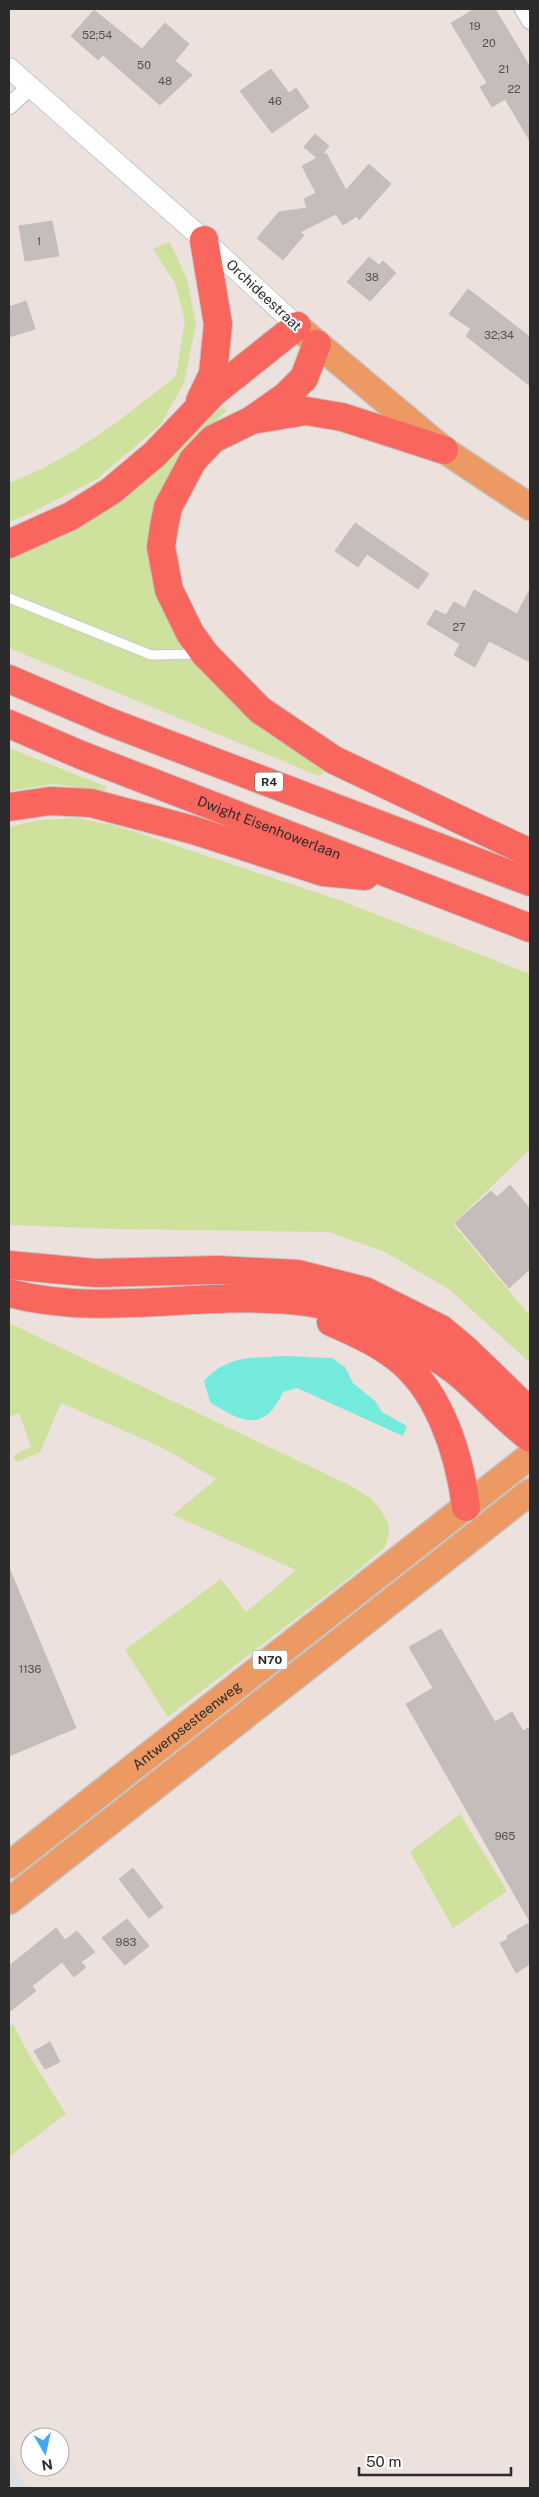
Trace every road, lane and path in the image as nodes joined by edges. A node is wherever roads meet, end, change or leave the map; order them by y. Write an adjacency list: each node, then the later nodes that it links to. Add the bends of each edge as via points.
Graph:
1 (523, 9): 2 (street)
2 (530, 21)
3 (9, 68): 4 (street, Orchideestraat)
4 (30, 87): 5 (street); 6 (street, Orchideestraat)
5 (9, 106)
6 (204, 240): 7 (street, Orchideestraat); 9 (highway, via 218,324 213,374)
7 (297, 326): 8 (main road, Orchideestraat); 9 (highway, via 214,392)
8 (317, 344): 10 (highway, via 304,378 286,396); 11 (main road, Orchideestraat)
9 (192, 416): 13 (highway, via 155,454 111,490 71,516)
10 (252, 420): 11 (highway, via 306,411 342,417); 15 (highway, via 214,439 193,460 168,507 161,547 169,590 190,633)
11 (444, 450): 12 (main road, Orchideestraat)
12 (530, 507)
13 (9, 544)
14 (9, 598): 15 (lane, via 151,655)
15 (205, 654): 19 (highway, via 260,710 334,760)
16 (9, 679): 21 (highway, R4, via 107,721)
17 (9, 724): 20 (highway, Dwight Eisenhowerlaan)
18 (9, 807): 20 (highway, via 50,801 91,803 193,830 323,872)
19 (530, 853)
20 (404, 881): 22 (highway, Dwight Eisenhowerlaan)
21 (530, 882)
22 (530, 928)
23 (9, 1265): 26 (highway, via 95,1273 218,1270 298,1274 365,1291 441,1329)
24 (9, 1293): 25 (highway, via 37,1300 83,1303 233,1298)
25 (293, 1300): 27 (highway, via 341,1308 388,1326 456,1372); 30 (highway, via 326,1321 391,1352 415,1376 435,1403 442,1420)
26 (530, 1412)
27 (530, 1438)
28 (530, 1456): 30 (main road, Antwerpsesteenweg / N70)
29 (530, 1492): 32 (main road, Antwerpsesteenweg / N70)
30 (466, 1507): 31 (main road, Antwerpsesteenweg / N70)
31 (171, 1737): 32 (main road); 33 (main road, Antwerpsesteenweg / N70)
32 (188, 1760): 34 (main road, Antwerpsesteenweg / N70)
33 (9, 1865)
34 (9, 1901)

